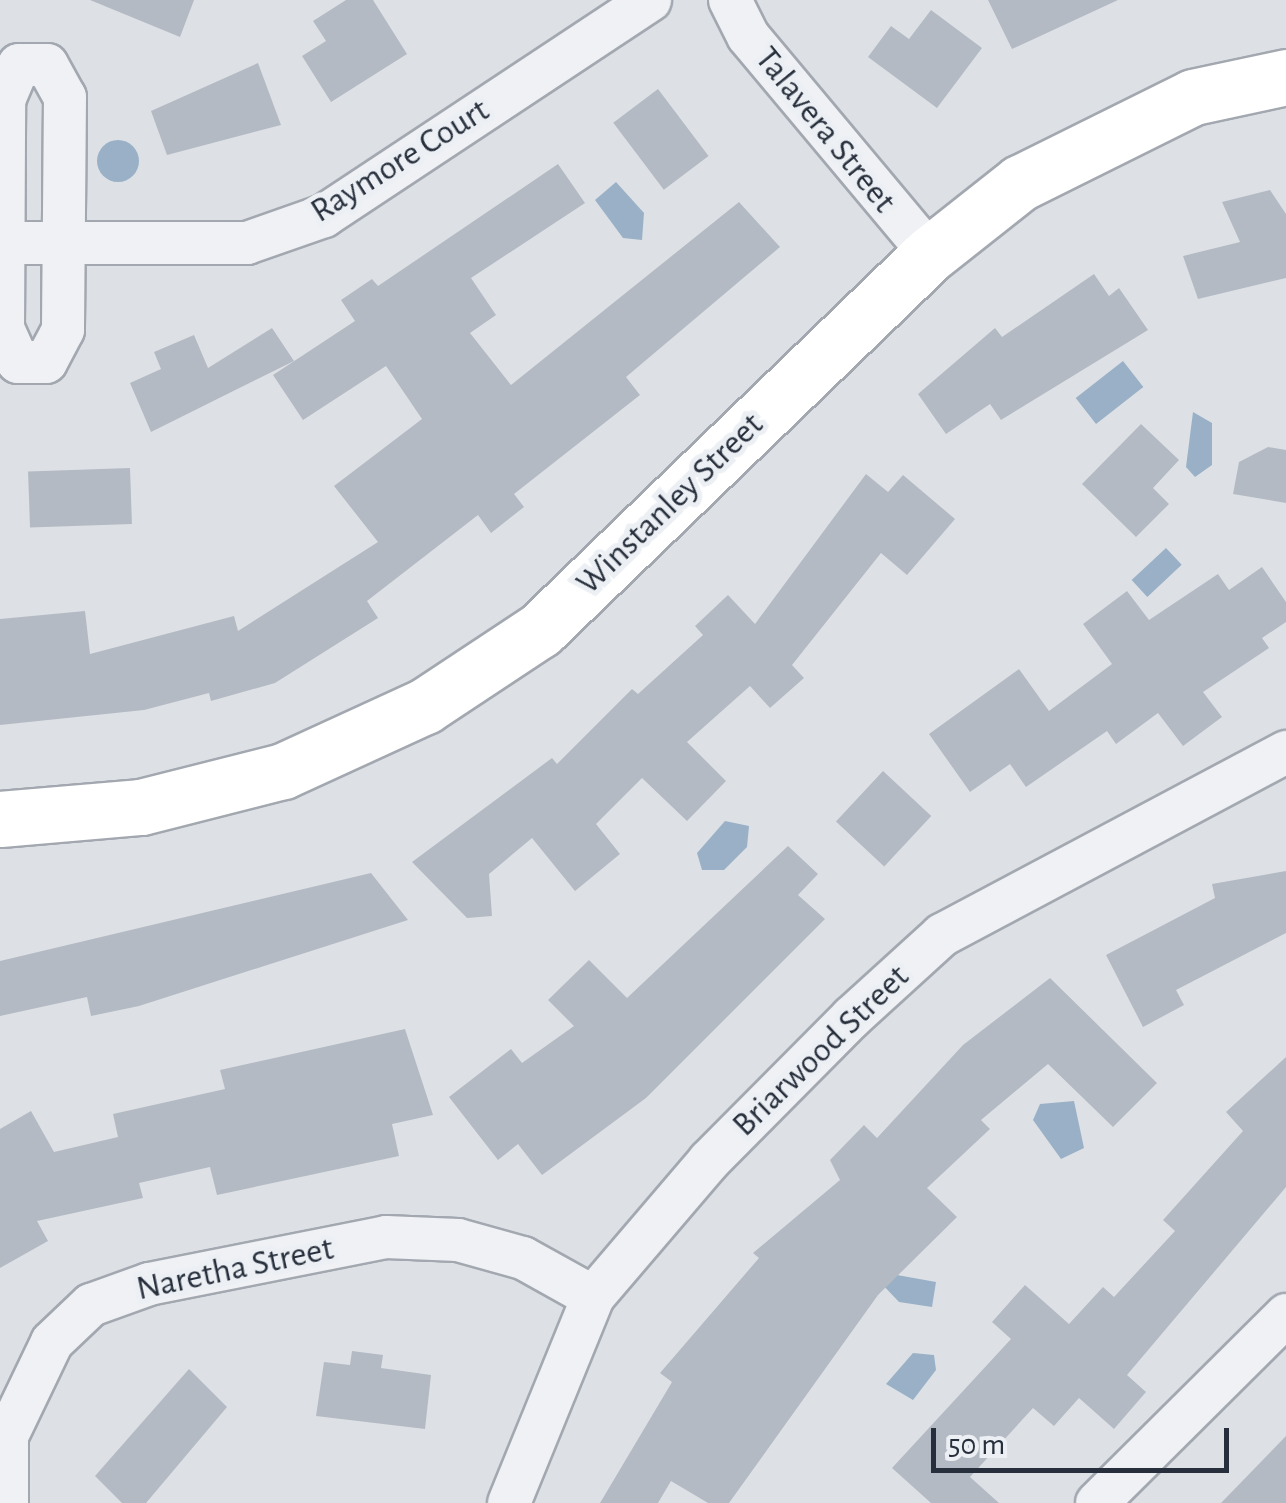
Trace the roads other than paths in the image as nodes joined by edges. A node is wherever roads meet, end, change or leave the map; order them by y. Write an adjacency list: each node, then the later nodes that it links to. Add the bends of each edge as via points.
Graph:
1 (650, 0): 5 (street, Raymore Court, via 324,216 246,242)
2 (730, 0): 6 (street, Talavera Street, via 748,36)
3 (1286, 77): 6 (street, Winstanley Street, via 1193,97 1119,130 1020,183)
4 (3, 243): 5 (street, Raymore Court); 5 (street, via 2,328 18,362 46,362 63,330); 5 (street, via 4,100 19,65 47,65 66,97)
5 (64, 245)
6 (930, 254): 8 (street, Winstanley Street, via 540,630 426,706 283,772 141,807)
7 (1286, 752): 9 (street, Briarwood Street, via 942,935 709,1161)
8 (0, 818)
9 (594, 1297): 11 (street, Naretha Street, via 523,1258 458,1240 386,1237 134,1289 91,1304 52,1342 24,1387 7,1436); 12 (street, Briarwood Street)
10 (1286, 1316): 13 (street)
11 (8, 1503)
12 (508, 1503)
13 (1098, 1503)

